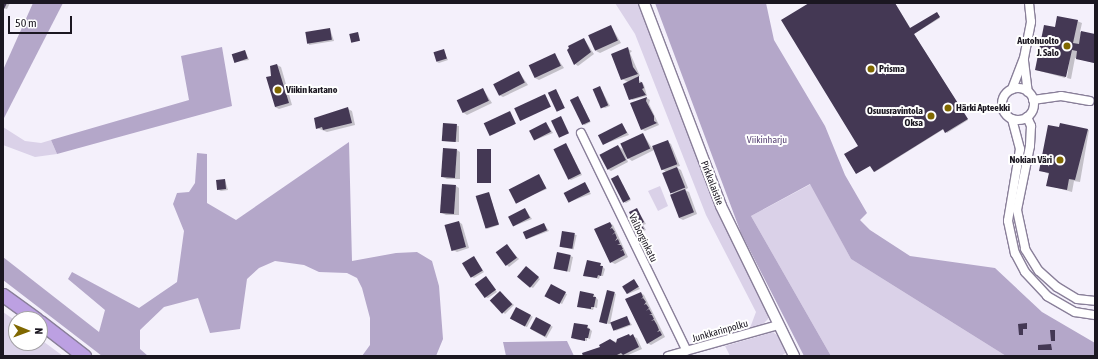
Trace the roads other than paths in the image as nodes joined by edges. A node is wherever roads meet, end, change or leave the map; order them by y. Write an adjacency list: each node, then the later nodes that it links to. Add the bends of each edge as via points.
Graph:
1 (644, 3): 15 (street, Pirkkalaistie, via 721,206)
2 (1030, 3): 3 (street, via 1030,22)
3 (1024, 58): 4 (street); 5 (street)
4 (1012, 89): 5 (street); 9 (street, via 1004,97 1002,106 1005,114)
5 (1028, 92): 6 (street)
6 (1033, 100): 7 (street, via 1061,96); 8 (street, via 1033,109)
7 (1090, 102)
8 (1027, 117): 9 (street); 12 (street, via 1031,126 1030,146 1017,210 1025,249 1039,271 1057,287 1077,299)
9 (1012, 119): 14 (street, via 1020,149 1008,221 1015,253 1025,272 1047,296 1075,312)
10 (582, 133): 17 (street, Valborginkatu)
11 (3, 294): 13 (highway)
12 (1095, 301)
13 (25, 311)
14 (1095, 315)
15 (778, 325): 17 (street, Junkkarinpolku); 20 (street, Pirkkalaistie)
16 (48, 328): 18 (highway)
17 (687, 351): 19 (street, Junkkarinpolku)
18 (84, 356)
19 (668, 356)
20 (794, 356)

